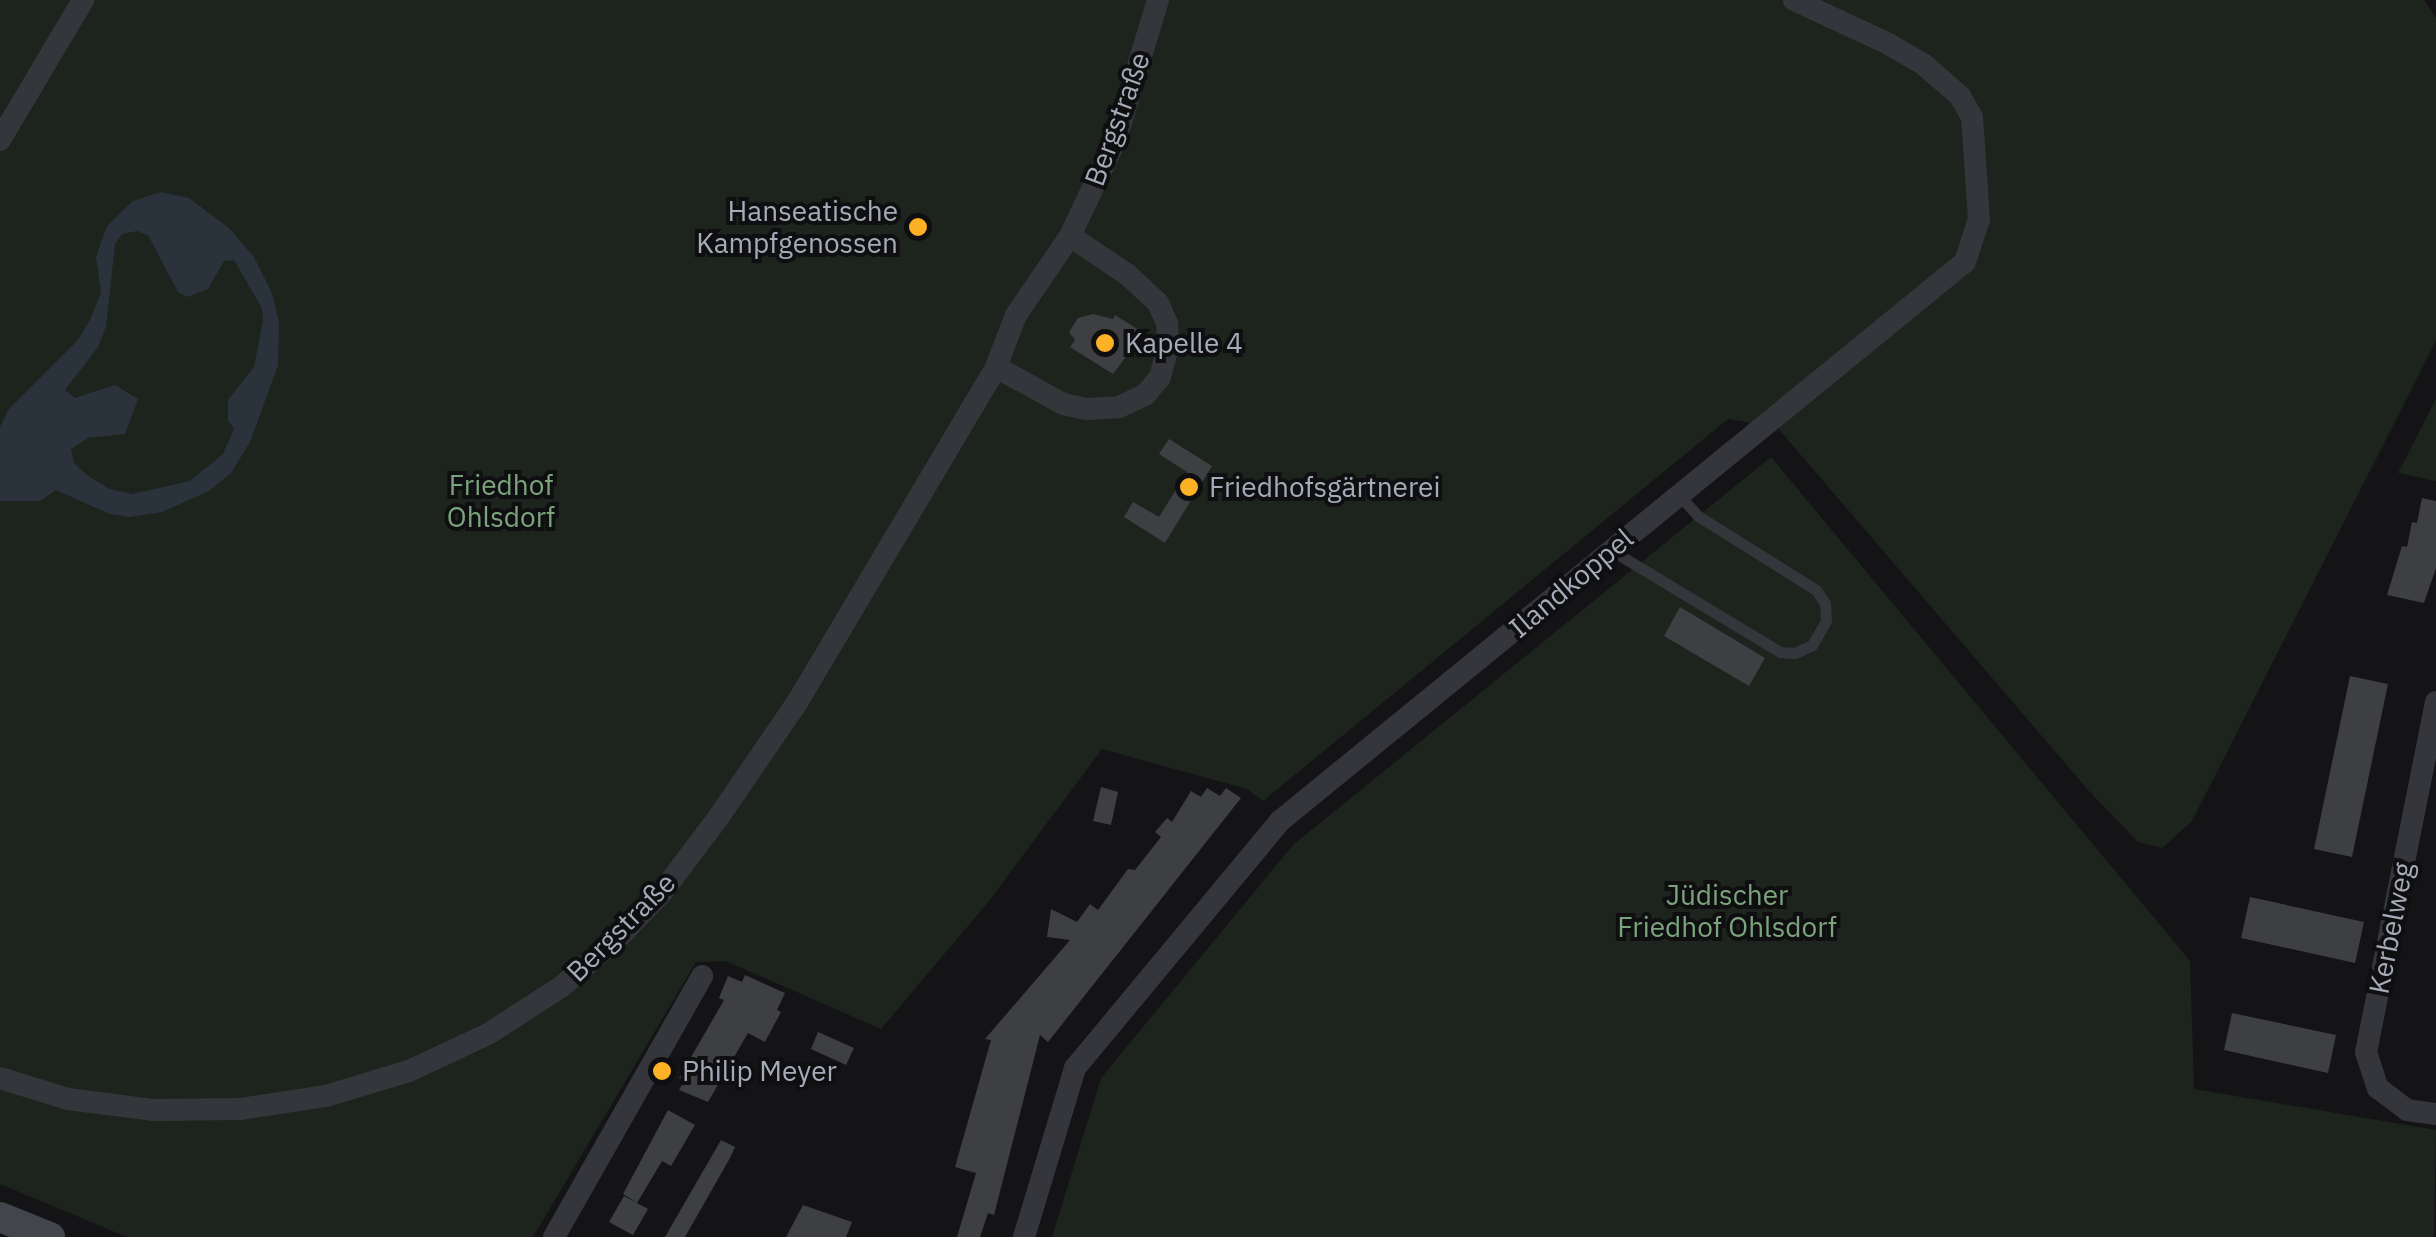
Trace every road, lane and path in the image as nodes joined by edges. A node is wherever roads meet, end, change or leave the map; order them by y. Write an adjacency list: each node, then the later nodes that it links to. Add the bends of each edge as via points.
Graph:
1 (83, 0): 4 (street)
2 (1158, 0): 5 (street, Bergstraße, via 1116,139)
3 (1794, 0): 7 (street, Ilandkoppel, via 1889,44 1960,96 1972,117 1979,219 1965,262)
4 (0, 140)
5 (1070, 236): 6 (street, Bergstraße, via 1026,298); 6 (street, via 1158,303 1168,348 1160,377 1145,395 1120,407 1086,408 1063,404)
6 (996, 367): 11 (street, Bergstraße, via 798,701 725,808 663,890 560,987 456,1049 326,1096 240,1109 154,1110 68,1099)
7 (1678, 494): 8 (street, Ilandkoppel); 8 (lane, via 1698,516 1816,590 1826,620 1812,646 1780,652)
8 (1610, 550): 16 (street, Ilandkoppel, via 1260,841 1075,1068)
9 (2436, 702): 12 (street, Kerbelweg, via 2366,1052 2378,1088 2408,1110)
10 (702, 976): 15 (street)
11 (0, 1078)
12 (2436, 1114)
13 (0, 1216): 14 (main road)
14 (50, 1237)
15 (554, 1237)
16 (1024, 1237)

